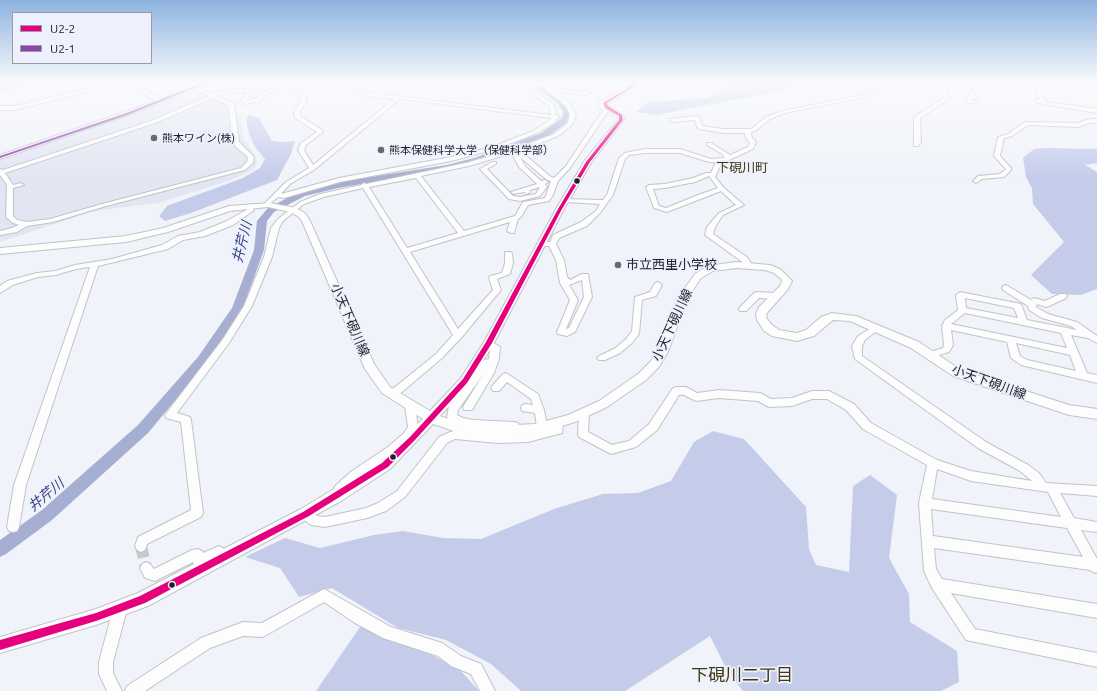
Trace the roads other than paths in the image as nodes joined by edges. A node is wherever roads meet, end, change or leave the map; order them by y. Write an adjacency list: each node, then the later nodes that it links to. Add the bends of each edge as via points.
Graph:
1 (122, 114): 20 (street)
2 (172, 114): 24 (street, via 53,158)
3 (232, 114): 30 (street, via 236,142 251,161 238,171)
4 (297, 114): 23 (street, via 298,118 320,130 303,144 301,150)
5 (380, 114): 23 (street)
6 (533, 114): 12 (street)
7 (573, 114): 19 (street, via 569,125 558,134)
8 (603, 114): 28 (street, via 568,167)
9 (619, 114): 42 (main road, via 621,118 588,162)
10 (778, 114): 15 (street)
11 (921, 114): 18 (street, via 917,117)
12 (556, 117): 38 (street, via 548,126 535,132 474,154 334,181 284,196)
13 (672, 120): 15 (street, via 698,118 700,127)
14 (1097, 121): 29 (street, via 1077,125 1027,123 1010,135 1001,137 997,156 1009,169 1002,176 980,177)
15 (748, 132): 21 (street, via 749,139 753,142 751,148)
16 (508, 144): 19 (street)
17 (709, 144): 21 (street)
18 (916, 145)
19 (518, 152): 26 (street, via 467,166); 28 (street, via 549,179); 31 (street, via 522,166); 39 (street, via 484,169 506,194)
20 (0, 157)
21 (729, 158): 22 (street)
22 (719, 162): 27 (street); 43 (street, via 680,151 641,151 627,154 622,158)
23 (312, 170): 38 (street, via 288,183)
24 (0, 172): 34 (street, via 8,180)
25 (189, 174): 30 (street)
26 (417, 175): 33 (street); 53 (street)
27 (713, 175): 35 (street); 35 (street, via 708,174 695,180 665,186 648,187 656,207 667,210)
28 (554, 180): 31 (street); 49 (street, via 547,200 525,203)
29 (976, 181)
30 (192, 183): 50 (street, via 135,194)
31 (540, 184): 36 (street); 37 (street, via 544,187)
32 (21, 185): 34 (street)
33 (364, 185): 48 (street, via 312,198); 56 (street)
34 (10, 188): 40 (street)
35 (722, 189): 59 (street, via 740,205 721,214 709,235 744,259)
36 (527, 190): 37 (street); 39 (street)
37 (540, 194): 39 (street, via 534,197)
38 (276, 195): 44 (street)
39 (516, 195)
40 (10, 196): 41 (street); 47 (street)
41 (0, 198)
42 (565, 200): 43 (street); 54 (main road)
43 (605, 202): 54 (street, via 584,224)
44 (270, 205): 46 (main road); 48 (main road)
45 (17, 206): 47 (street)
46 (252, 206): 55 (main road, via 126,239); 58 (street, via 251,210 240,217 212,231 181,238 165,247)
47 (10, 208): 50 (street, via 11,220)
48 (292, 209): 84 (main road, 小天下硯川線, via 306,221 369,366 382,385); 104 (street, via 275,228 265,264 248,306 226,341 170,416 186,420 197,513 142,541)
49 (515, 218): 51 (street); 53 (street)
50 (26, 224): 52 (street, via 18,229)
51 (511, 231)
52 (0, 233)
53 (462, 234): 56 (street)
54 (547, 244): 60 (street, via 560,260); 76 (main road)
55 (0, 251)
56 (405, 251): 73 (street)
57 (508, 254): 73 (street, via 506,274 493,278 497,290)
58 (95, 264): 63 (street, via 37,275); 100 (street, via 20,485)
59 (748, 265): 64 (main road, 小天下硯川線, via 767,267 783,276 787,281); 89 (main road, 小天下硯川線, via 710,268 698,276 682,300 662,352 654,365 627,388)
60 (563, 278): 60 (street, via 569,283 585,276 588,297 572,330 567,332 561,332 574,300)
61 (658, 285): 79 (street, via 653,294 638,299 636,332 617,351)
62 (1006, 288): 66 (street)
63 (0, 290)
64 (776, 296): 67 (street, via 756,295); 71 (main road, 小天下硯川線, via 761,314 768,328 776,333 797,337 807,335 832,316 852,318)
65 (1063, 296): 66 (street, via 1046,304 1034,301)
66 (1033, 305): 74 (street, via 1032,308 1036,312 1074,324)
67 (743, 310)
68 (962, 310): 69 (street); 69 (street, via 960,295 963,294 1018,306); 70 (street)
69 (1023, 322): 72 (street)
70 (946, 326): 75 (street); 78 (street, via 949,345 946,350)
71 (876, 328): 78 (main road, 小天下硯川線, via 909,342); 95 (street, via 861,338 858,357 982,445 1024,468)
72 (1065, 331): 74 (street); 77 (street)
73 (458, 336): 84 (street, via 417,376)
74 (1095, 338)
75 (1011, 340): 77 (street); 81 (street, via 1016,358 1024,363)
76 (489, 343): 80 (street, via 495,347); 91 (main road, via 465,381)
77 (1073, 352): 81 (street)
78 (930, 355): 90 (main road, 小天下硯川線, via 953,371 969,377 1069,410)
79 (602, 358)
80 (493, 362): 86 (street); 93 (street, via 487,362 453,409 452,417 473,424)
81 (1083, 376): 82 (street)
82 (1097, 378)
83 (496, 388): 88 (street, via 506,376 535,397)
84 (393, 394): 85 (main road, 小天下硯川線)
85 (410, 406): 91 (main road, 小天下硯川線); 103 (street, via 413,427 408,436 392,450 356,474 338,490)
86 (468, 407)
87 (526, 408): 88 (street)
88 (539, 410): 93 (street)
89 (584, 414): 92 (main road, 小天下硯川線); 94 (street, via 583,434 611,450 632,444 653,427 676,391 686,391 696,397 720,394 760,398 769,403 792,402 812,395 829,395 850,407 867,426)
90 (1097, 414)
91 (431, 418): 93 (main road, 小天下硯川線, via 457,427 494,431 517,431); 98 (main road, via 385,465)
92 (558, 424): 93 (main road, 小天下硯川線); 98 (street, via 558,430 528,438 498,439 454,435 443,440 401,494 382,507 325,522 315,521)
93 (542, 426)
94 (933, 463): 95 (street, via 971,476); 97 (street)
95 (1047, 487): 96 (street); 99 (street)
96 (1097, 491)
97 (925, 503): 99 (street); 102 (street)
98 (306, 514): 103 (main road)
99 (1070, 523): 101 (street); 105 (street)
100 (13, 527)
101 (1097, 527)
102 (928, 541): 105 (street); 107 (street, via 930,571)
103 (244, 544): 106 (street, via 199,562 198,555 192,556 155,575 149,574); 108 (main road, via 172,586)
104 (141, 546)
105 (1096, 567)
106 (146, 568)
107 (938, 584): 109 (street); 111 (street, via 971,635)
108 (120, 609): 110 (main road); 112 (street, via 106,662 106,674)
109 (1097, 611)
110 (0, 645)
111 (1097, 660)
112 (115, 691)
113 (132, 691): 114 (street, via 206,644 242,629 263,630 324,595 388,633 442,650 456,661 476,669)
114 (488, 691)

